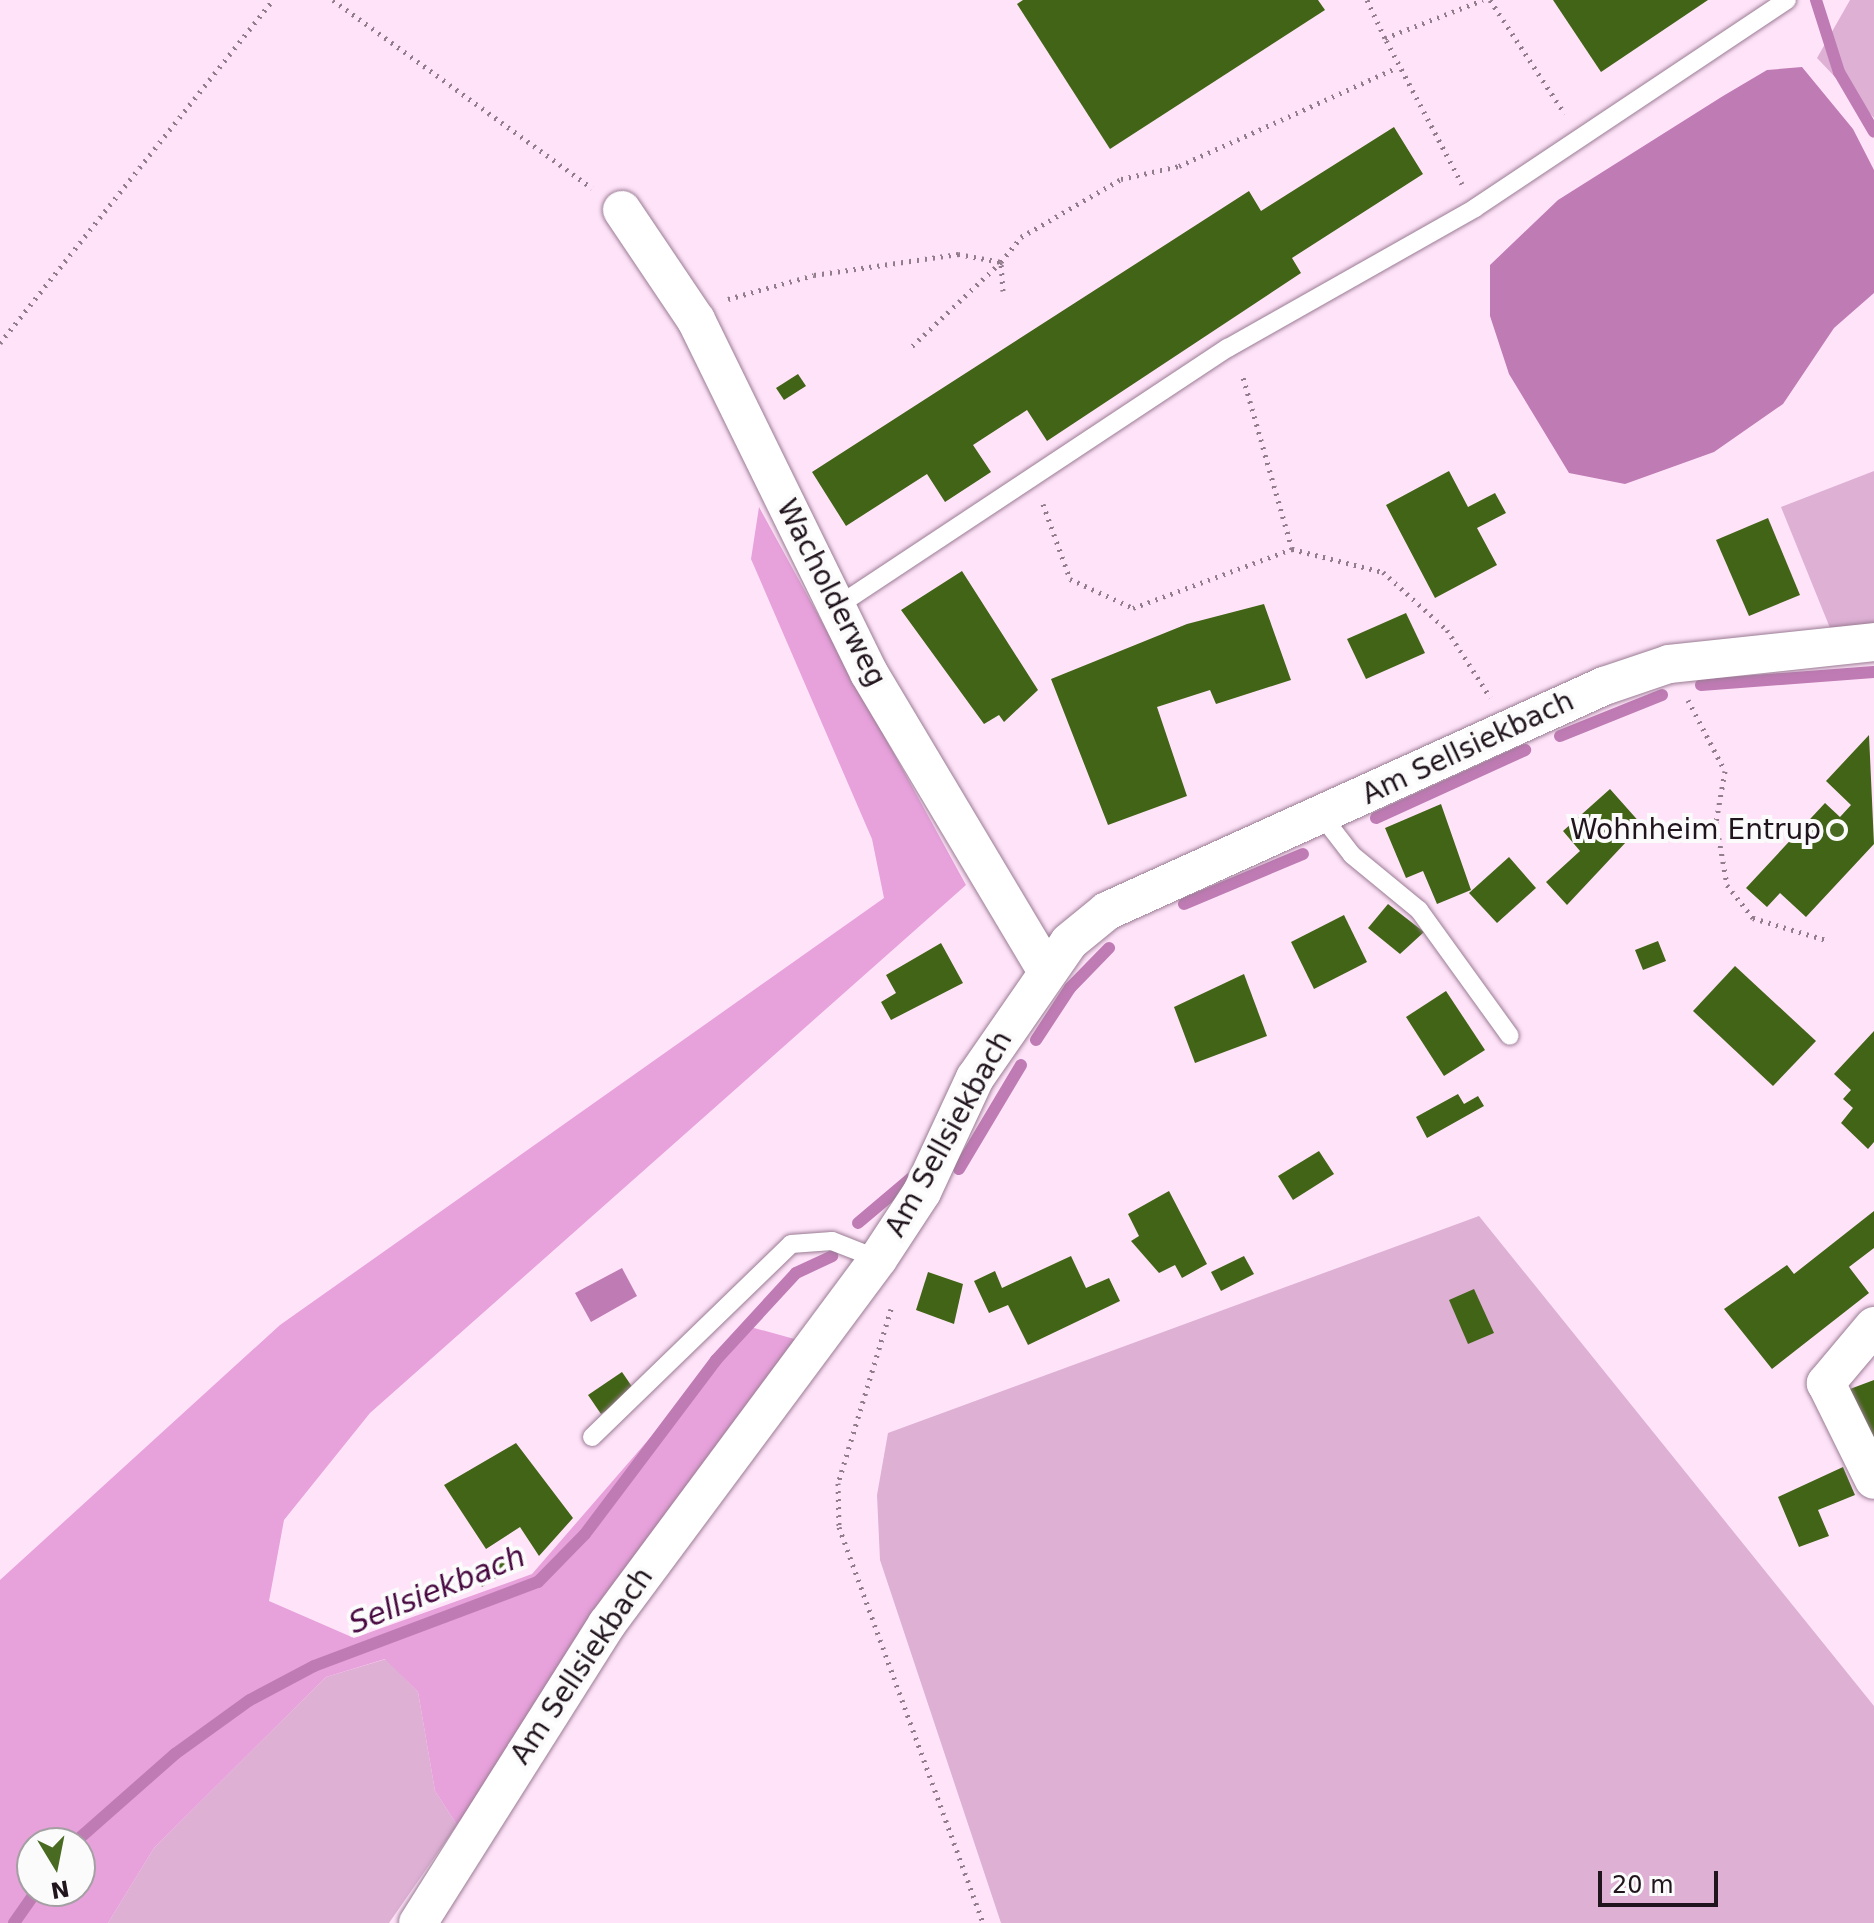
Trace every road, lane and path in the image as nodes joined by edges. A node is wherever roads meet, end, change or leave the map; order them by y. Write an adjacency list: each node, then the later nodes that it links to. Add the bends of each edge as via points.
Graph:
1 (273, 0): 15 (path)
2 (333, 0): 11 (path)
3 (1367, 0): 7 (path)
4 (1483, 0): 7 (path)
5 (1490, 0): 9 (path)
6 (1782, 3): 9 (lane)
7 (1385, 38): 8 (path)
8 (1396, 68): 10 (path); 12 (path, via 1179,166 1121,179 1021,237)
9 (1578, 140): 10 (lane)
10 (1475, 208): 17 (lane)
11 (622, 210): 14 (street, Wacholderweg)
12 (1001, 262): 13 (path); 14 (path, via 958,254 814,275 729,298); 16 (path)
13 (1003, 291)
14 (696, 320): 20 (street, Wacholderweg)
15 (0, 343)
16 (911, 347)
17 (1228, 348): 18 (lane); 19 (path, via 1242,374)
18 (1034, 478): 19 (path, via 1070,579 1133,608); 20 (lane)
19 (1292, 549): 23 (path, via 1383,572 1447,630)
20 (836, 607): 26 (street, Wacholderweg)
21 (1874, 642): 22 (street, Am Sellsiekbach)
22 (1669, 664): 23 (street, Am Sellsiekbach); 25 (path, via 1725,771 1716,822 1727,885 1753,918)
23 (1509, 728): 24 (street, Am Sellsiekbach)
24 (1322, 816): 26 (street, Am Sellsiekbach, via 1107,911); 27 (lane, via 1352,855 1419,910)
25 (1826, 940)
26 (1047, 972): 28 (street, Am Sellsiekbach, via 975,1078 922,1192)
27 (1510, 1036)
28 (878, 1259): 31 (lane, via 832,1241 791,1244); 33 (street, Am Sellsiekbach, via 607,1624)
29 (893, 1301): 34 (path, via 838,1483 839,1527)
30 (1874, 1326): 32 (street, via 1826,1383)
31 (592, 1437)
32 (1874, 1480)
33 (418, 1923)
34 (983, 1923)

